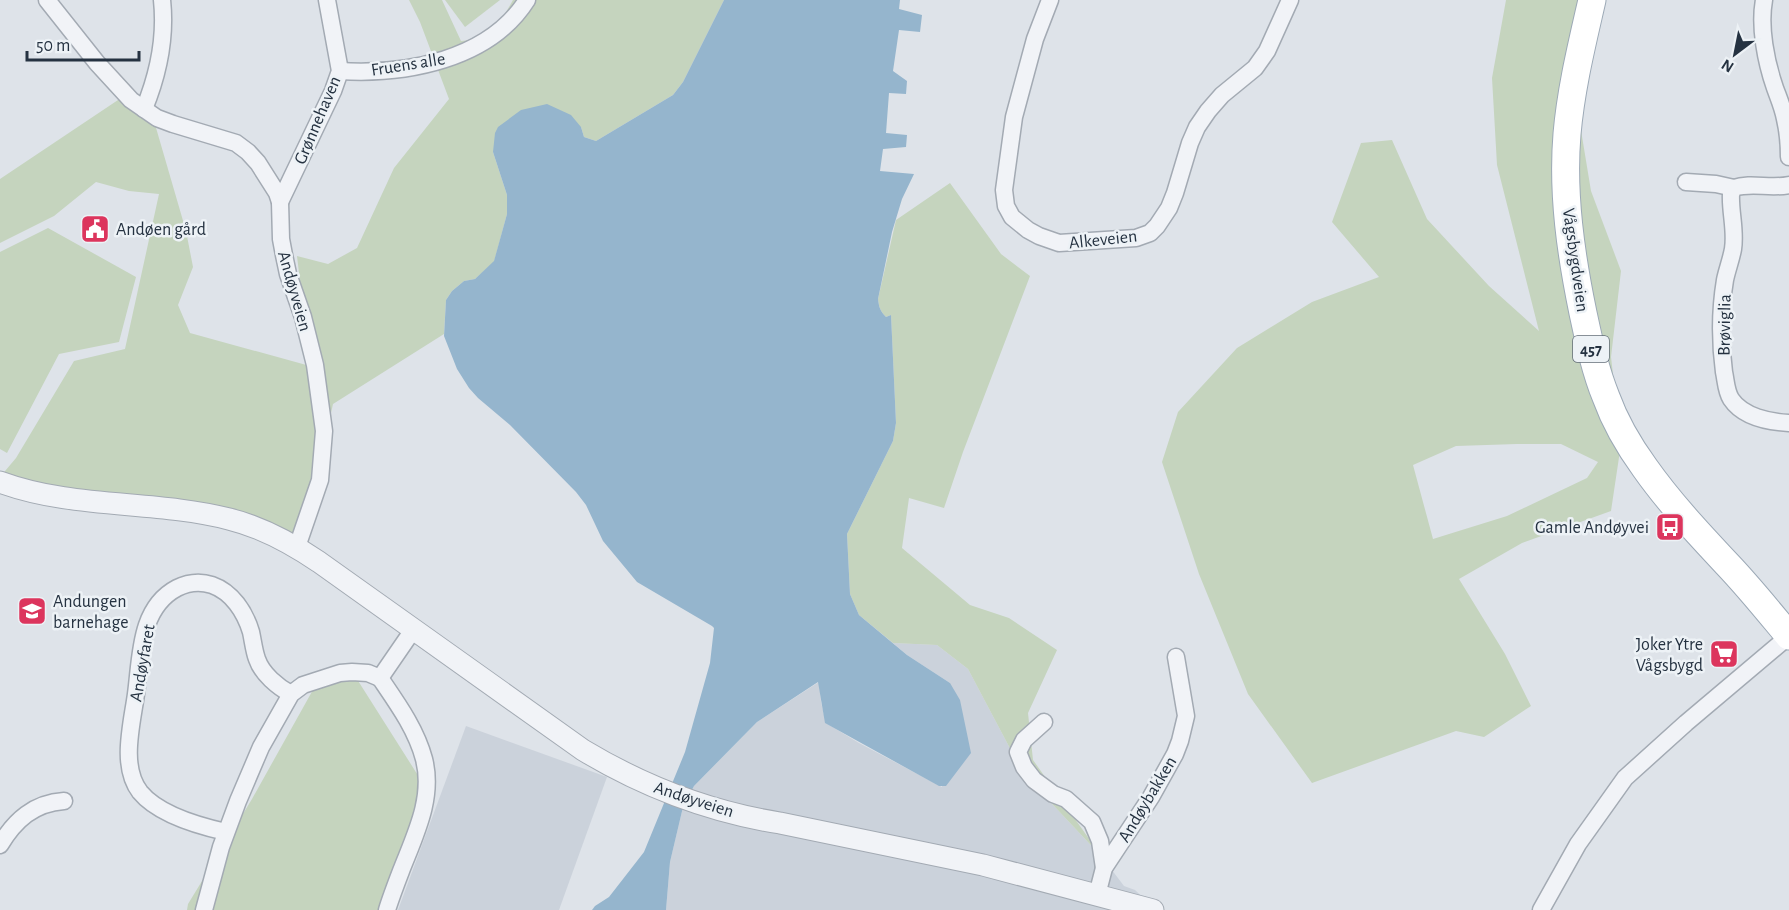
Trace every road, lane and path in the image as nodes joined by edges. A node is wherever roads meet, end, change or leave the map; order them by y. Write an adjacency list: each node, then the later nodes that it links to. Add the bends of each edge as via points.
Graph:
1 (47, 0): 10 (street, Andøyveien, via 97,63)
2 (162, 0): 10 (street, via 161,47)
3 (327, 0): 9 (street, Grønnehaven)
4 (527, 0): 9 (street, Fruens alle, via 508,25 457,56 417,66)
5 (1050, 0): 6 (street, Alkeveien, via 1014,117 1004,190 1012,217 1028,230 1059,243 1136,238 1157,226 1176,193 1197,127 1222,95 1255,68)
6 (1290, 0)
7 (1592, 0): 20 (main road, Vågsbygdveien / 457, via 1572,94 1566,196 1580,301 1605,394 1618,425 1667,498)
8 (1764, 0): 11 (street, via 1764,42 1786,122)
9 (340, 71): 15 (street, Grønnehaven)
10 (144, 110): 15 (street, Andøyveien, via 173,124 236,143 258,163)
11 (1789, 157)
12 (1686, 182): 14 (street)
13 (1789, 184): 14 (street)
14 (1734, 188): 16 (street, Brøviglia, via 1734,239 1721,319 1727,392 1737,406 1749,413 1764,420)
15 (280, 202): 18 (street, Andøyveien, via 284,255 315,365 324,431 320,480)
16 (1789, 423)
17 (0, 482): 18 (street, Andøyveien, via 59,496 230,519 269,532)
18 (297, 547): 19 (street, Andøyveien)
19 (413, 630): 22 (street); 29 (street, Andøyveien, via 583,750 662,790 754,819 983,866)
20 (1789, 636): 33 (street, via 1625,778 1578,844)
21 (1176, 657): 28 (street, Andøybakken, via 1184,728 1175,754 1143,810)
22 (380, 678): 23 (street, via 368,673 340,673 303,685); 31 (street, via 415,734 428,785 414,840)
23 (291, 694): 26 (street, via 261,747); 26 (street, Andøyfaret, via 264,672 244,615 225,592 198,582 182,586 164,597 151,615 143,642 132,729 131,773 150,802 195,824)
24 (1044, 722): 28 (street, Andøybakken, via 1024,740 1018,752 1024,767 1042,787 1066,799 1092,822)
25 (64, 801): 27 (street, via 33,809 10,829)
26 (226, 832): 30 (street)
27 (0, 845)
28 (1104, 868): 29 (street, Andøybakken)
29 (1097, 895): 32 (street, Andøyveien)
30 (204, 910)
31 (387, 910)
32 (1153, 910)
33 (1541, 910)

